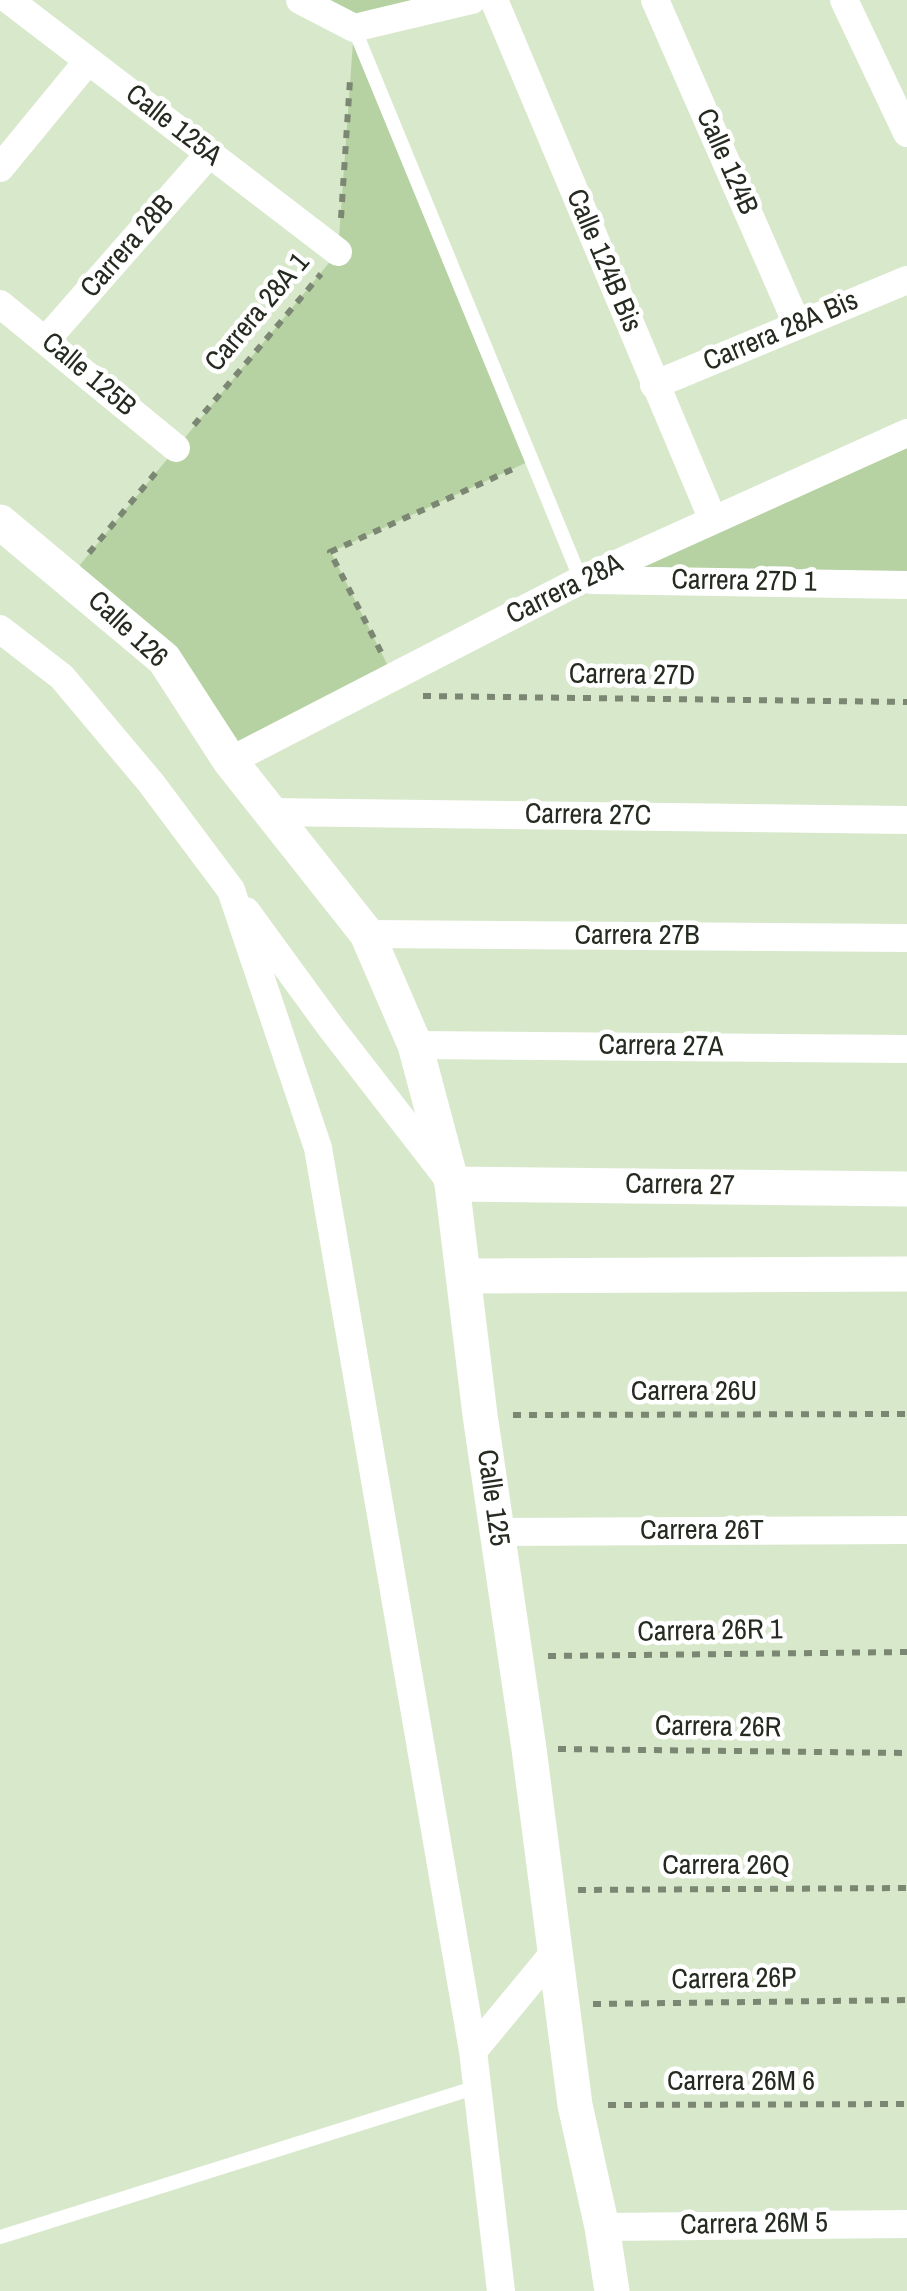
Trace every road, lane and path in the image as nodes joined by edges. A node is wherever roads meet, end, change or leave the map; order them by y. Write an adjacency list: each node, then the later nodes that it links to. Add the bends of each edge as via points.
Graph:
1 (9, 0): 8 (street, Calle 125A)
2 (300, 0): 7 (street)
3 (472, 0): 7 (street)
4 (494, 0): 17 (street, Calle 124B Bis)
5 (655, 0): 15 (street, Calle 124B)
6 (844, 0): 9 (street)
7 (354, 28): 12 (path, Carrera 28A 1); 20 (lane)
8 (88, 61): 10 (street, Calle 125A); 11 (street)
9 (907, 134)
10 (209, 154): 12 (street, Calle 125A); 16 (street, Carrera 28B)
11 (0, 168)
12 (338, 252): 19 (path, Carrera 28A 1)
13 (907, 280): 15 (street, Carrera 28A Bis)
14 (0, 304): 16 (street, Calle 125B)
15 (797, 324): 17 (street, Carrera 28A Bis)
16 (46, 340): 19 (street, Calle 125B)
17 (654, 385): 21 (street, Calle 124B Bis)
18 (907, 432): 21 (street, Carrera 28A)
19 (176, 448): 23 (path, Carrera 28A 1)
20 (532, 460): 24 (lane); 27 (path, via 330,552)
21 (713, 520): 24 (street, Carrera 28A)
22 (0, 522): 23 (street, Calle 126)
23 (70, 577): 30 (street, Calle 126, via 164,659)
24 (581, 580): 25 (street, Carrera 27D 1); 27 (street, Carrera 28A)
25 (907, 584)
26 (0, 628): 33 (street, via 62,678)
27 (393, 676): 30 (street, Carrera 28A)
28 (415, 696): 29 (path, Carrera 27D)
29 (907, 702)
30 (230, 761): 31 (street, Calle 125)
31 (268, 812): 32 (street, Carrera 27C); 34 (street, Calle 125)
32 (907, 820)
33 (231, 890): 38 (street); 55 (street, via 318,1148)
34 (367, 934): 35 (street, Carrera 27B); 36 (street, Calle 125)
35 (907, 938)
36 (415, 1045): 37 (street, Carrera 27A); 38 (street, Calle 125)
37 (907, 1049)
38 (452, 1184): 39 (street, Carrera 27); 41 (street, Calle 125)
39 (907, 1189)
40 (907, 1274): 41 (street)
41 (464, 1276): 43 (street, Calle 125)
42 (907, 1414): 43 (path, Carrera 26U)
43 (480, 1415): 45 (street, Calle 125)
44 (907, 1530): 45 (street, Carrera 26T)
45 (496, 1532): 47 (street, Calle 125)
46 (907, 1652): 47 (path, Carrera 26R 1)
47 (514, 1657): 48 (street, Calle 125)
48 (530, 1749): 49 (path, Carrera 26R); 51 (street, Calle 125)
49 (907, 1753)
50 (907, 1888): 51 (path, Carrera 26Q)
51 (546, 1890): 52 (street, Calle 125)
52 (554, 1953): 54 (street, Calle 125); 55 (street)
53 (907, 2000): 54 (path, Carrera 26P)
54 (561, 2004): 58 (street, Calle 125)
55 (473, 2050): 56 (street)
56 (476, 2086): 61 (lane); 62 (street)
57 (907, 2104): 58 (path, Carrera 26M 6)
58 (575, 2105): 60 (street, Calle 125)
59 (907, 2224): 60 (street, Carrera 26M 5)
60 (602, 2227): 63 (street, Calle 125)
61 (0, 2237)
62 (502, 2291)
63 (612, 2291)

